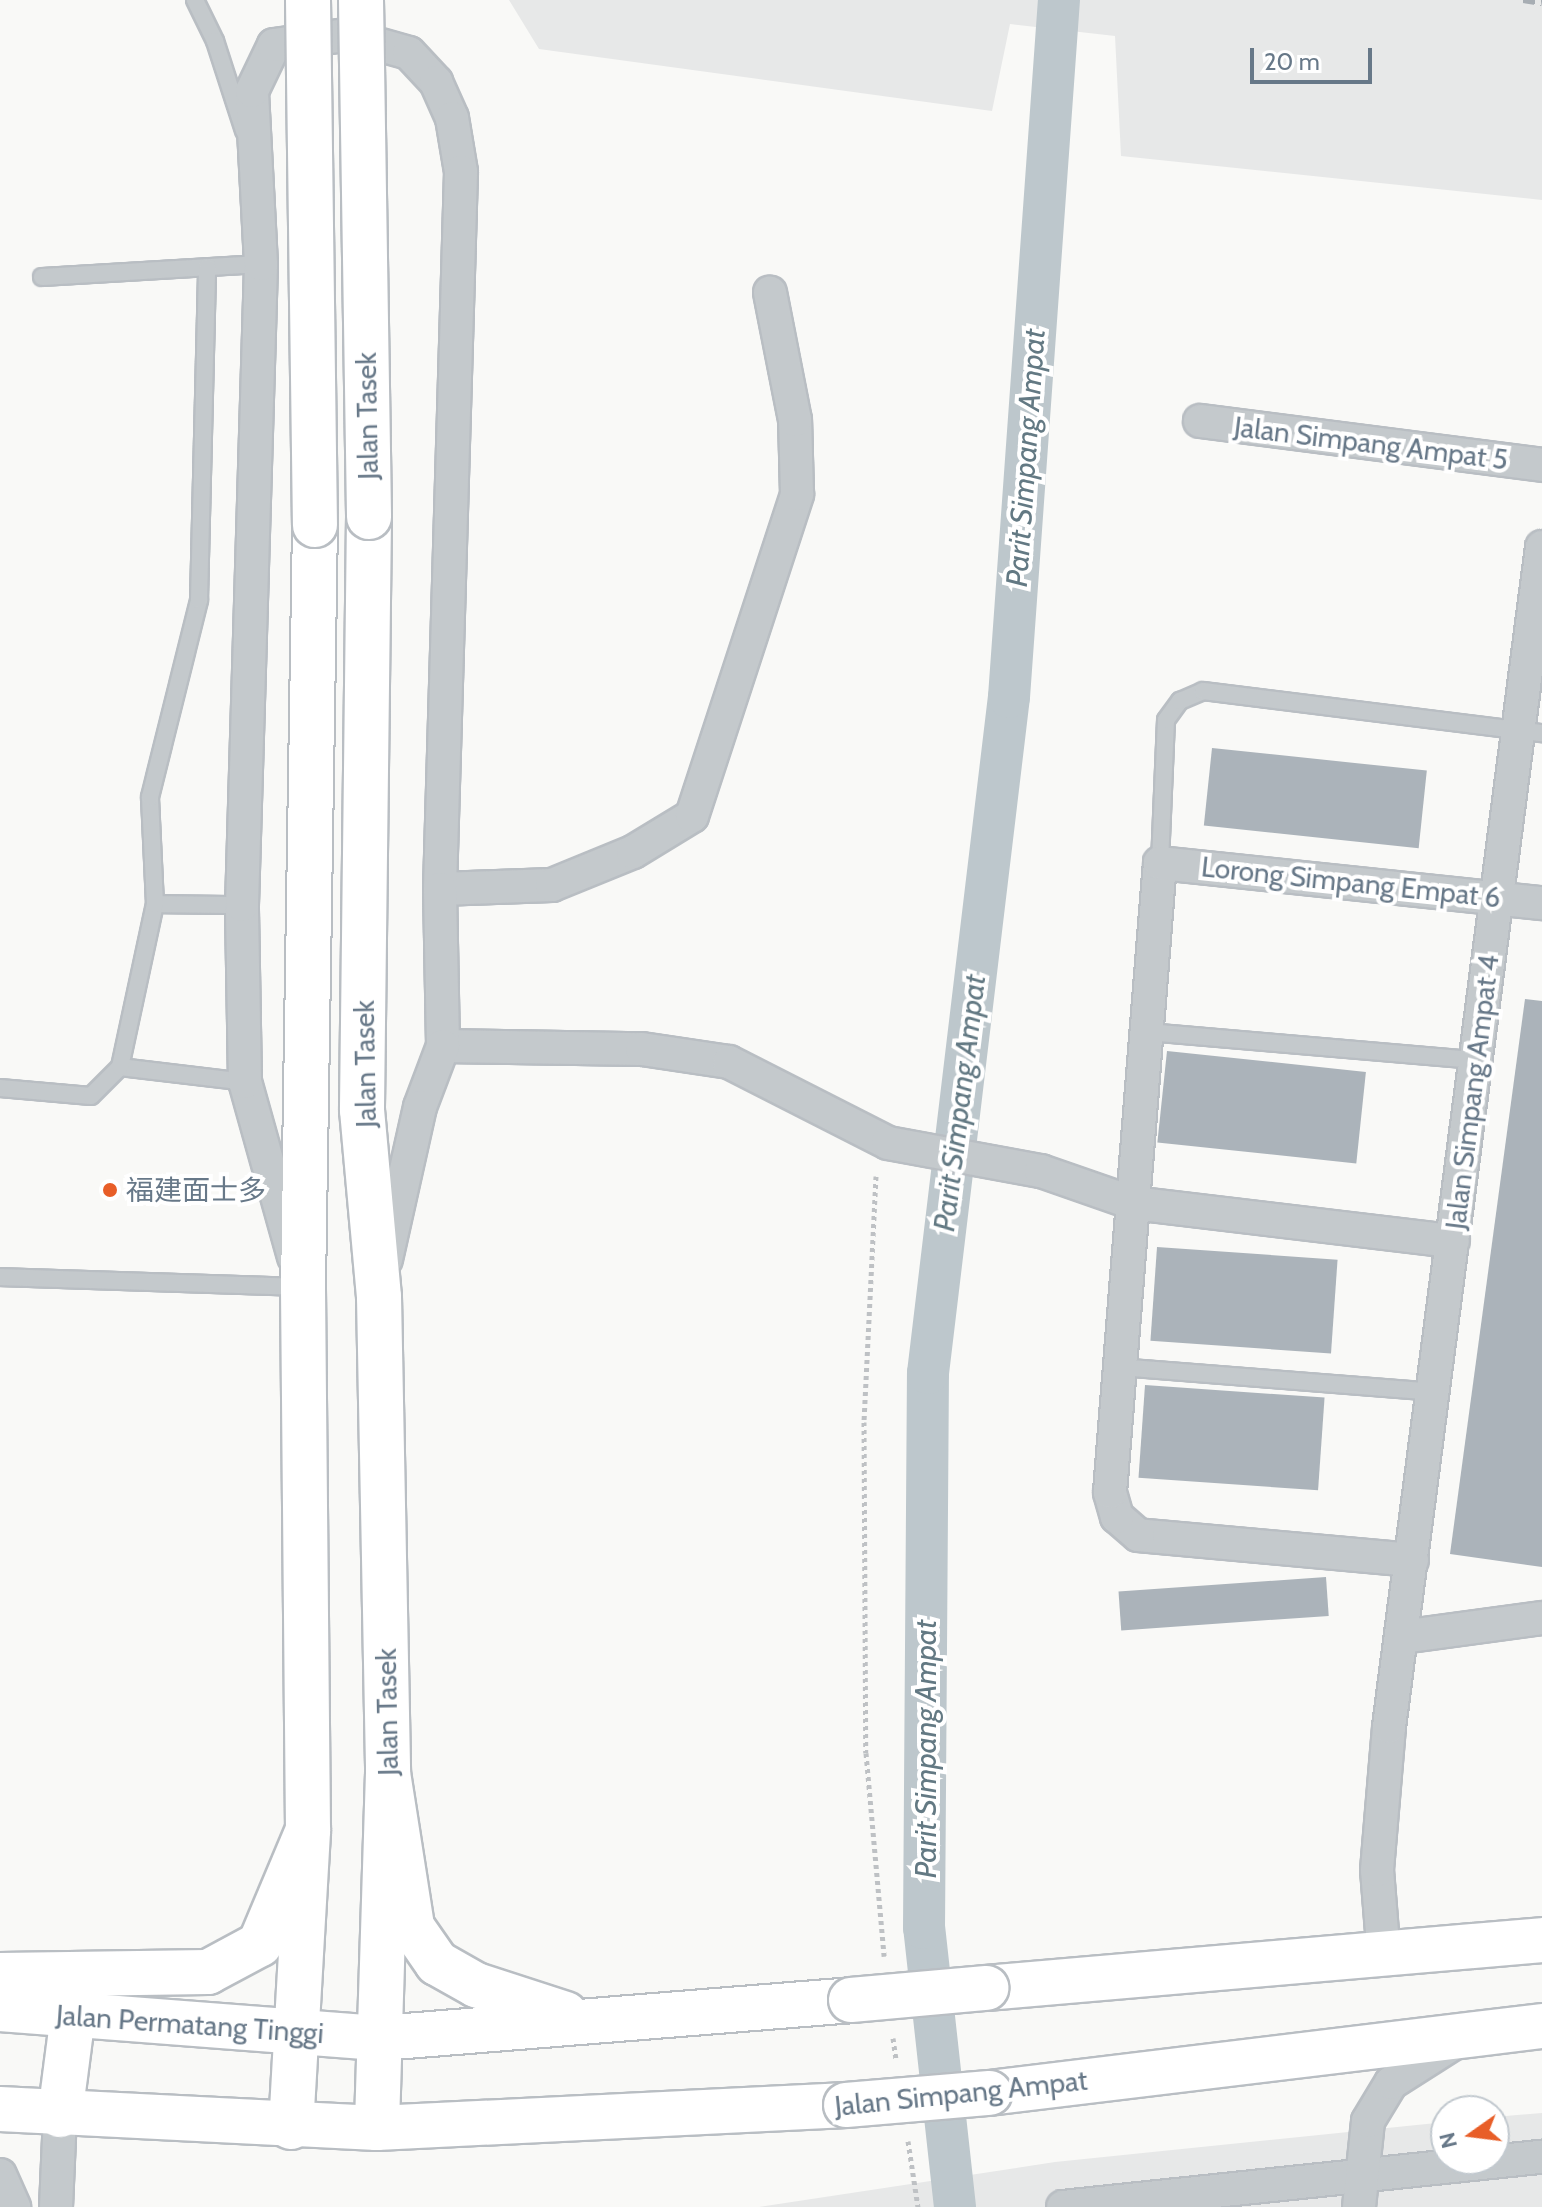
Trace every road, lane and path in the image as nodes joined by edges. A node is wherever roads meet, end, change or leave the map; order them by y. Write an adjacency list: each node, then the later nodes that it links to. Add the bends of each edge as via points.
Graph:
1 (195, 0): 4 (lane, via 215,41)
2 (307, 0): 3 (lane); 29 (main road, Jalan Tasek, bridge, via 315,525)
3 (353, 17): 4 (street, via 274,45 252,91); 14 (street, via 409,53 436,82 452,118 461,172); 30 (main road, Jalan Tasek, bridge, via 369,517 362,1110)
4 (253, 155): 5 (street)
5 (261, 264): 6 (lane); 18 (street)
6 (207, 267): 7 (lane); 17 (lane, via 199,600 150,797)
7 (42, 277)
8 (770, 292): 14 (street, via 795,420 797,494 692,816 633,852 552,885)
9 (1200, 421): 10 (street, Jalan Simpang Ampat 5)
10 (1542, 465)
11 (1542, 547): 12 (street, Jalan Simpang Ampat 4)
12 (1530, 730): 13 (lane, via 1203,691 1180,701 1166,720); 15 (street, Jalan Simpang Ampat 4)
13 (1160, 863): 15 (street, Lorong Simpang Empat 6); 19 (street)
14 (440, 889): 20 (street)
15 (1497, 896): 16 (street, Lorong Simpang Empat 6); 21 (street, Jalan Simpang Ampat 4)
16 (1542, 903)
17 (155, 904): 18 (lane); 22 (lane)
18 (242, 905): 23 (street)
19 (1147, 1032): 21 (lane); 26 (street)
20 (443, 1046): 25 (street, via 642,1049 729,1062); 30 (street, via 402,1176)
21 (1476, 1060): 27 (street, Jalan Simpang Ampat 4)
22 (120, 1067): 23 (lane); 24 (lane, via 91,1096)
23 (245, 1082): 29 (street)
24 (0, 1088)
25 (883, 1140): 26 (street, via 1041,1171); 40 (path, via 864,1422 866,1753)
26 (1133, 1203): 27 (street); 31 (street)
27 (1453, 1241): 32 (street, Jalan Simpang Ampat 4)
28 (0, 1277): 29 (lane)
29 (303, 1287): 37 (main road, Jalan Tasek)
30 (379, 1297): 36 (main road, Jalan Tasek)
31 (1119, 1367): 32 (lane); 33 (street, via 1110,1492 1117,1517 1138,1535)
32 (1434, 1392): 33 (street, Jalan Simpang Ampat 4)
33 (1412, 1560): 35 (street, Jalan Simpang Ampat 4)
34 (1542, 1618): 35 (street)
35 (1402, 1637): 39 (street, Jalan Simpang Ampat 4, via 1377,1870)
36 (388, 1773): 44 (main road, via 412,1927 437,1963 476,1985); 49 (main road, Jalan Tasek)
37 (308, 1830): 41 (main road, via 260,1944 208,1972); 47 (main road, Jalan Tasek)
38 (1542, 1940): 39 (main road)
39 (1384, 1957): 44 (main road, bridge)
40 (885, 1961)
41 (0, 1975)
42 (0, 2009): 43 (main road, Jalan Permatang Tinggi)
43 (73, 2015): 47 (main road, Jalan Permatang Tinggi); 52 (main road)
44 (585, 2020): 49 (main road)
45 (892, 2023): 50 (path)
46 (1542, 2026): 48 (main road, Jalan Simpang Ampat)
47 (297, 2032): 49 (main road, Jalan Permatang Tinggi); 53 (main road, Jalan Tasek)
48 (1466, 2035): 54 (main road, Jalan Simpang Ampat, bridge, via 989,2093); 58 (street, via 1391,2083 1368,2121)
49 (381, 2038): 54 (main road, Jalan Tasek)
50 (897, 2070)
51 (0, 2109): 52 (main road)
52 (60, 2115): 53 (main road); 60 (street)
53 (291, 2127): 54 (main road)
54 (377, 2128)
55 (906, 2131): 61 (path)
56 (1542, 2157): 58 (street)
57 (0, 2175): 59 (street)
58 (1362, 2191): 62 (street)
59 (14, 2207)
60 (56, 2207)
61 (918, 2207)
62 (1063, 2207)

